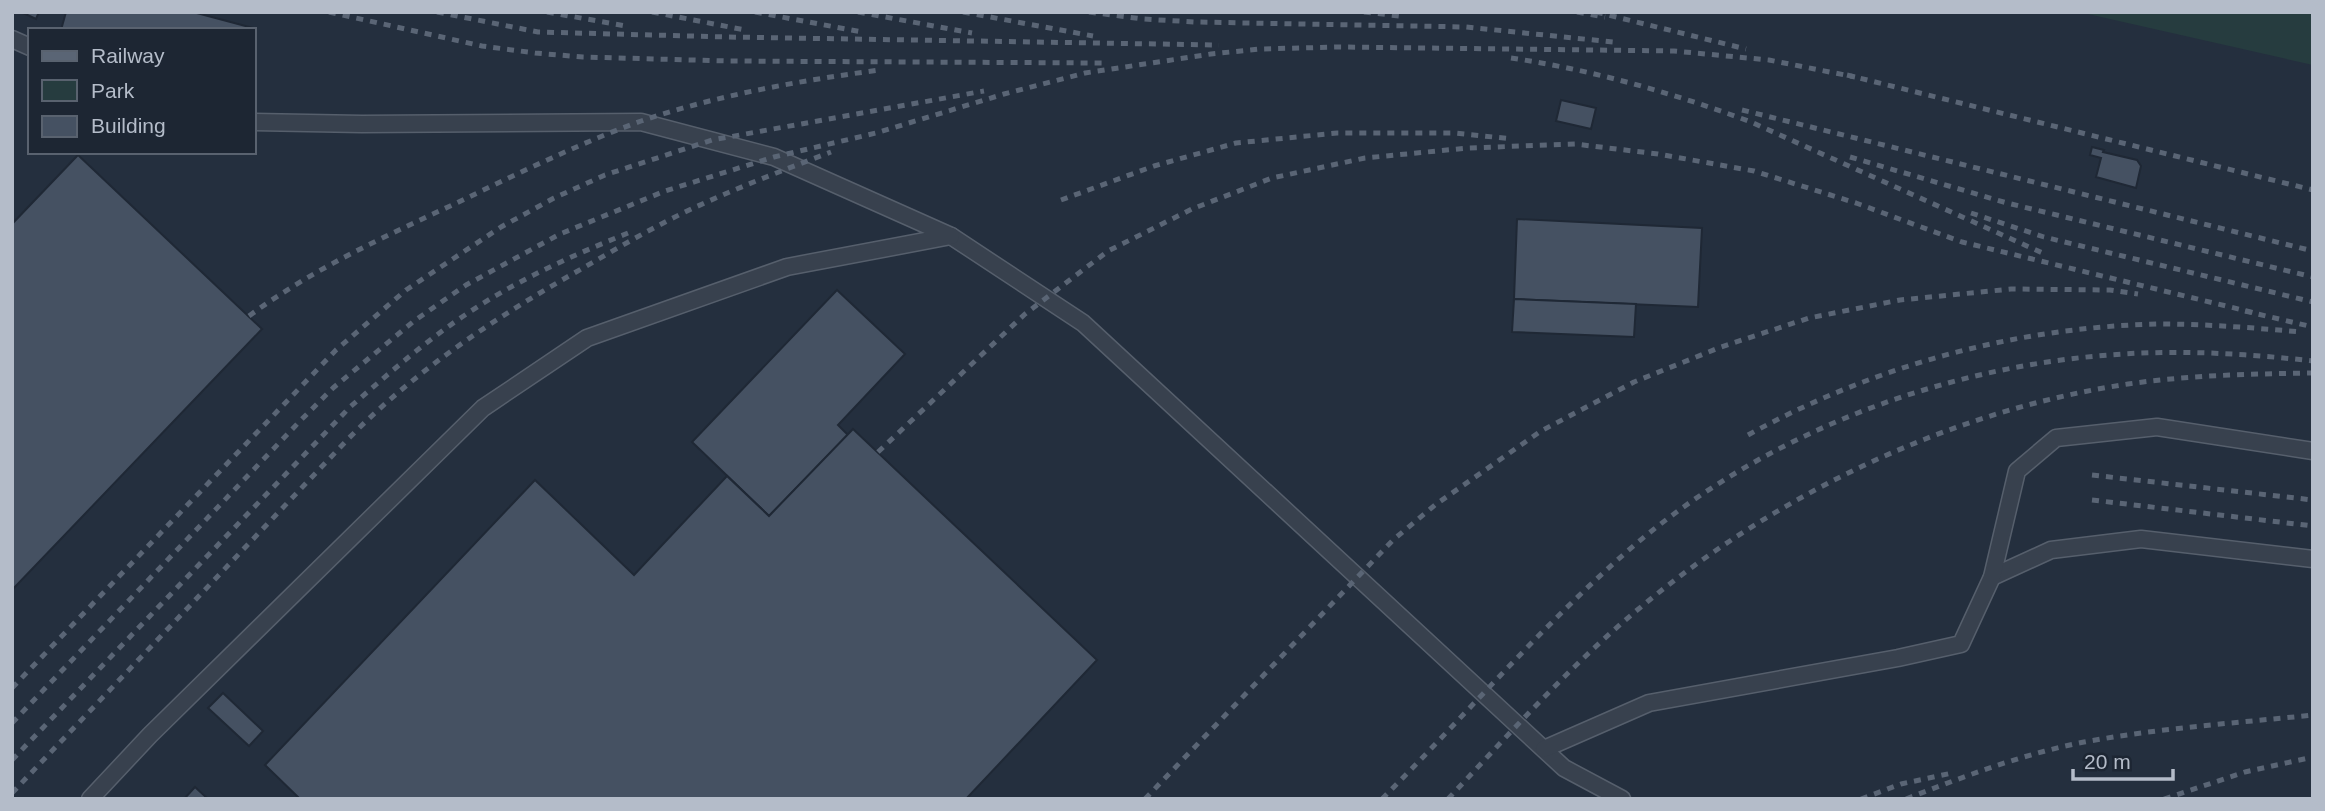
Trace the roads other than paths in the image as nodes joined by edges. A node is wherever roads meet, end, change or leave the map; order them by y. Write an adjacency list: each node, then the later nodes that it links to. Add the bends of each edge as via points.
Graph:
1 (12, 39): 2 (lane)
2 (28, 46)
3 (256, 122): 4 (lane, via 641,122 774,157)
4 (951, 236): 8 (lane, via 1083,323); 9 (lane, via 787,267 587,338 483,408 149,735)
5 (2313, 451): 7 (lane, via 2157,427 2056,438 2017,471)
6 (2313, 559): 7 (lane, via 2141,538 2051,550)
7 (1992, 577): 8 (lane, via 1961,644 1649,704)
8 (1544, 749): 10 (lane, via 1564,768)
9 (90, 799)
10 (1622, 799)

